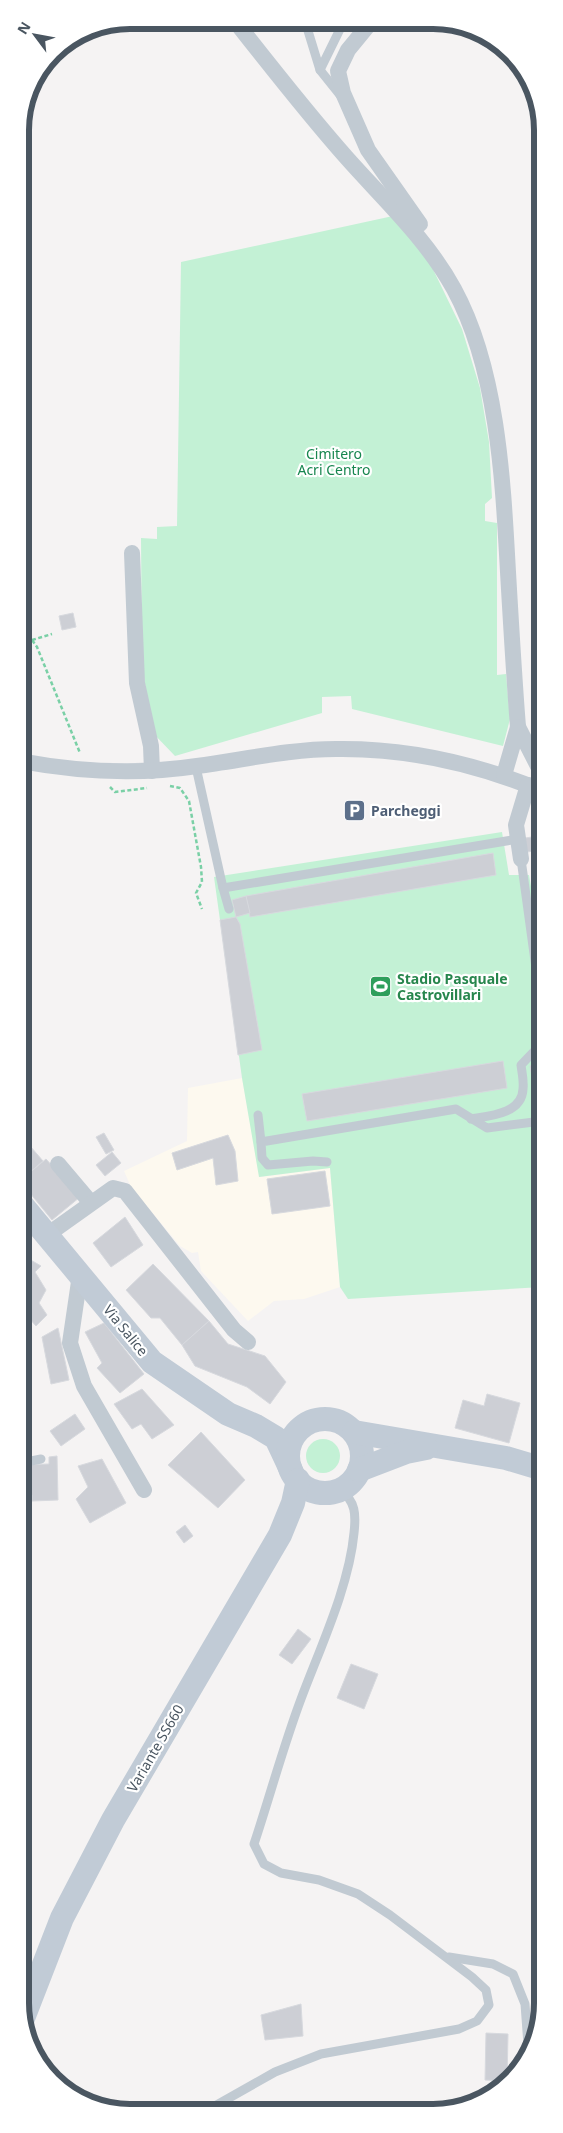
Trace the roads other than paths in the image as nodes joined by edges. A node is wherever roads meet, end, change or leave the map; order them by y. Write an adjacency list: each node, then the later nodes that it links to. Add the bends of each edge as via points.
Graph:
1 (241, 29): 7 (street, via 337,148 410,226)
2 (307, 29): 5 (lane)
3 (340, 29): 5 (lane)
4 (366, 29): 6 (street, via 348,50 338,71 342,93)
5 (320, 70): 6 (lane)
6 (348, 104): 7 (street, via 368,150 421,225)
7 (435, 258): 9 (street, via 474,330 486,374 504,495)
8 (132, 553): 14 (street, via 137,683 151,746)
9 (518, 727): 10 (street); 13 (street)
10 (534, 758)
11 (29, 763): 14 (street)
12 (196, 767): 13 (street, via 335,749 393,751); 14 (street); 19 (lane)
13 (504, 775): 15 (street)
14 (151, 779)
15 (534, 788)
16 (534, 790): 17 (street, via 516,825)
17 (518, 839): 18 (street); 19 (lane)
18 (521, 859): 21 (lane)
19 (223, 888): 20 (lane)
20 (229, 909)
21 (534, 954)
22 (534, 1052): 24 (lane, via 521,1065 523,1090 520,1102 501,1114)
23 (258, 1115): 26 (lane)
24 (470, 1119): 25 (lane, via 487,1128); 26 (lane, via 456,1109)
25 (534, 1122)
26 (261, 1142): 27 (lane, via 262,1158 268,1165)
27 (327, 1162)
28 (58, 1164): 29 (street)
29 (91, 1203): 31 (street); 33 (street, via 113,1188 125,1191 234,1330)
30 (29, 1214): 31 (main road, Via Salice)
31 (47, 1235): 32 (main road, Via Salice)
32 (80, 1274): 34 (main road, Via Salice, via 152,1362 228,1414); 43 (street, via 70,1343 84,1386)
33 (248, 1342)
34 (256, 1426): 35 (main road); 42 (main road, via 276,1438)
35 (299, 1429): 36 (main road, via 327,1419 346,1425); 42 (main road, via 289,1448 288,1459)
36 (354, 1432): 37 (main road); 41 (main road, via 362,1450)
37 (440, 1446): 40 (main road); 41 (main road, via 406,1452)
38 (41, 1459): 39 (lane)
39 (29, 1461)
40 (534, 1467)
41 (359, 1470): 44 (main road, via 352,1482)
42 (294, 1475): 44 (main road, via 306,1488 317,1492); 45 (main road, Variante SS660, via 293,1503)
43 (144, 1490)
44 (335, 1491): 45 (main road, via 308,1507); 46 (lane, via 350,1497 355,1511 351,1558 254,1844 264,1864 280,1873 319,1880 358,1894)
45 (280, 1535): 47 (main road, Variante SS660, via 113,1820 62,1918)
46 (446, 1957): 48 (lane, via 493,1964 513,1974 525,2004); 49 (lane, via 486,1990 489,2005 477,2020 452,2031 321,2054 275,2072)
47 (29, 2003)
48 (528, 2040)
49 (218, 2104)

